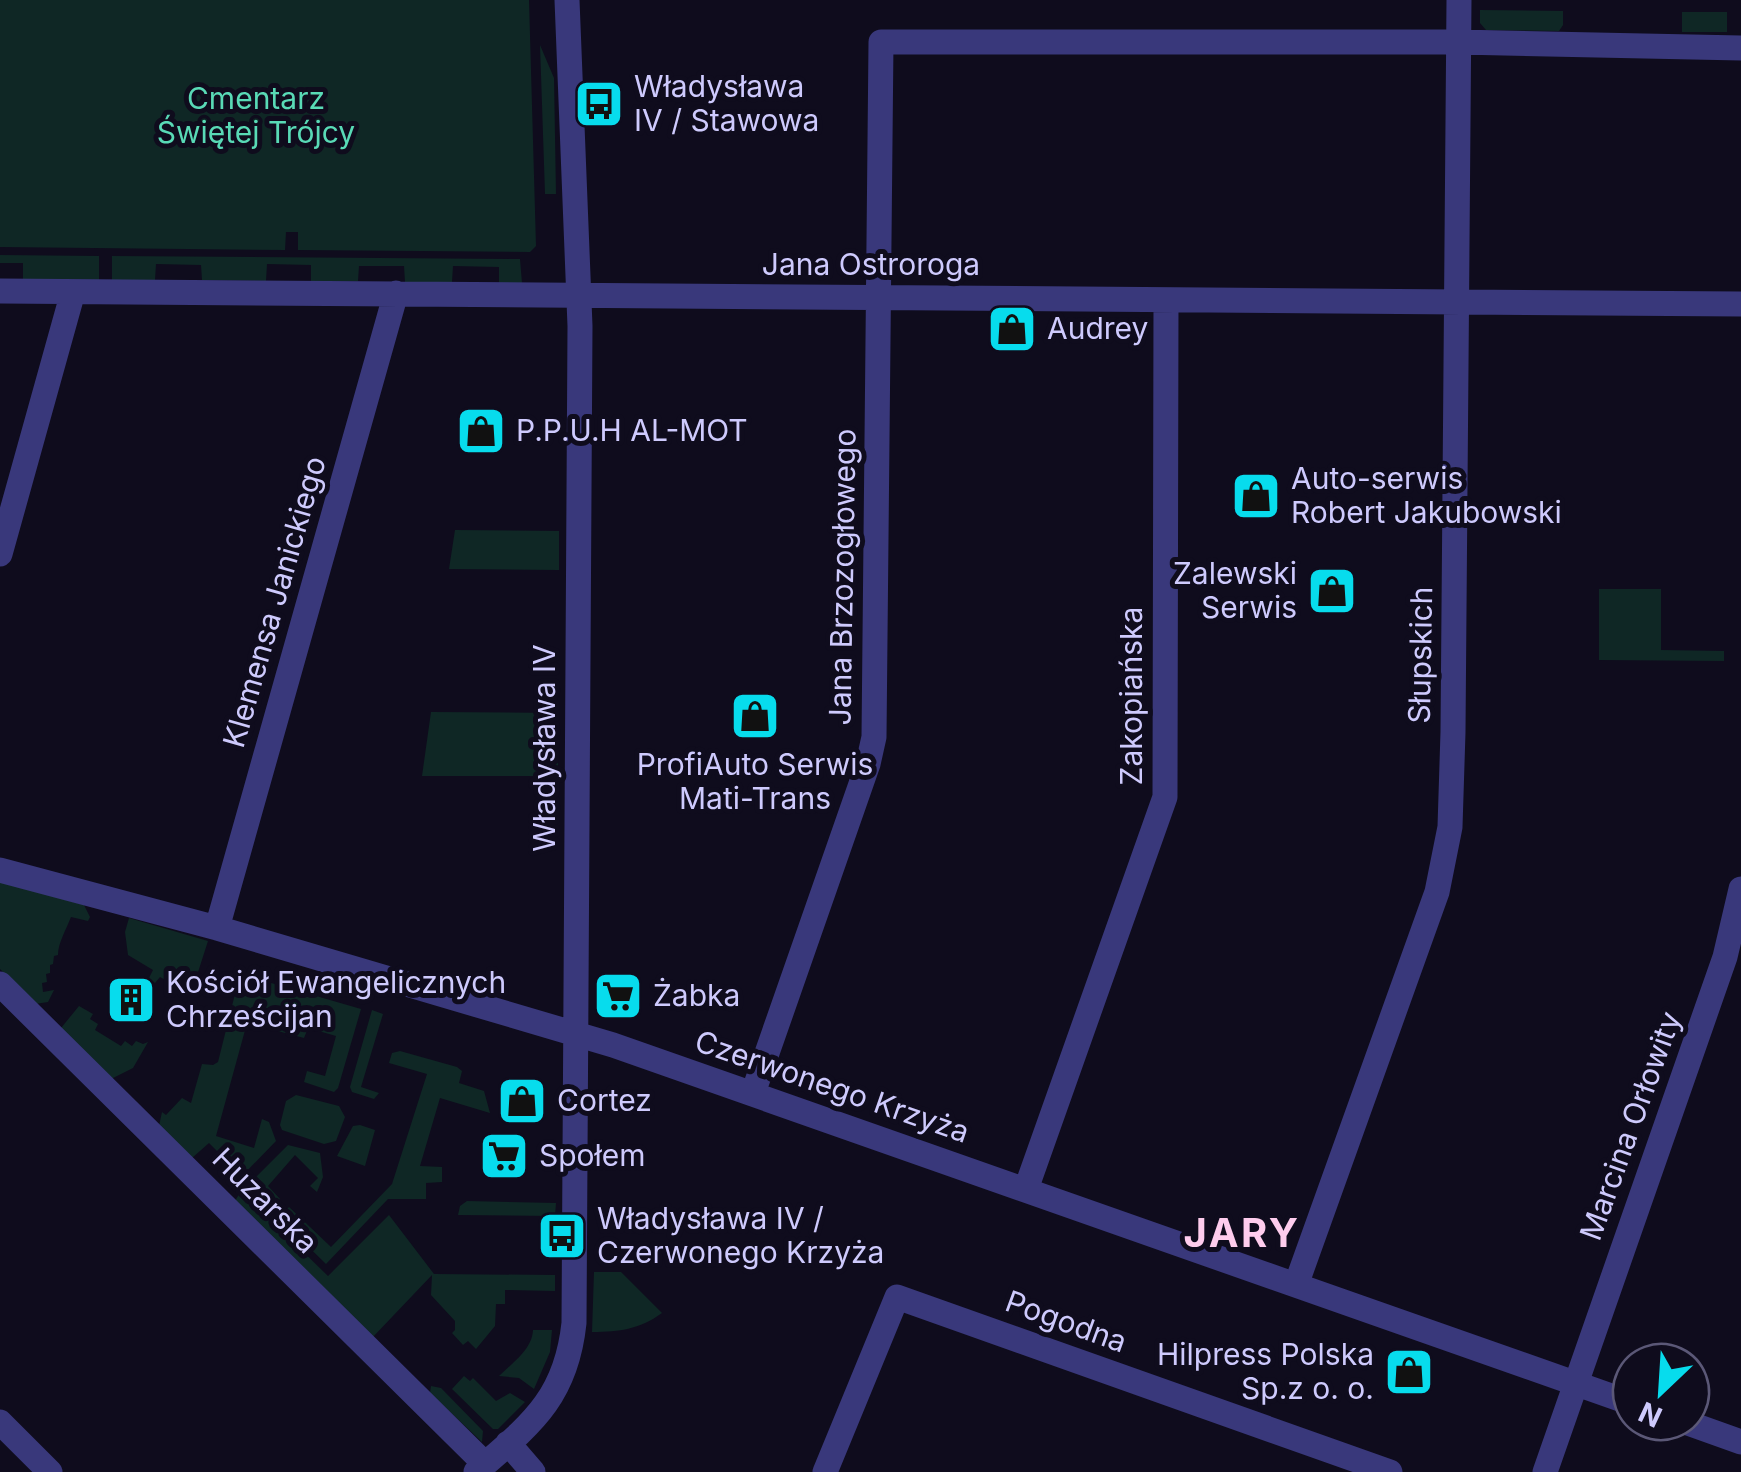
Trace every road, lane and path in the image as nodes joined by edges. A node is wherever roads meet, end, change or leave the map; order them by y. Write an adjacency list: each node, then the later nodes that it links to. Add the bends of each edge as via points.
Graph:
1 (568, 0): 8 (street, Władysława IV)
2 (1459, 0): 3 (street, Słupskich)
3 (1459, 42): 4 (street); 9 (street, Jana Brzozogłowego, via 881,42); 11 (street, Słupskich)
4 (1741, 48)
5 (0, 290): 6 (street, Jana Ostroroga)
6 (73, 292): 7 (street, Jana Ostroroga); 13 (street)
7 (396, 293): 8 (street, Jana Ostroroga); 16 (street, Klemensa Janickiego)
8 (579, 295): 9 (street, Jana Ostroroga); 18 (street, Władysława IV)
9 (878, 297): 10 (street, Jana Ostroroga); 19 (street, Jana Brzozogłowego, via 872,750)
10 (1166, 300): 11 (street, Jana Ostroroga); 20 (street, Zakopiańska, via 1165,797)
11 (1457, 300): 12 (street, Jana Ostroroga); 21 (street, Słupskich, via 1454,732 1446,852)
12 (1741, 304)
13 (0, 554)
14 (0, 870): 16 (street, Czerwonego Krzyża)
15 (1741, 888): 22 (street, Marcina Orłowity, via 1725,958)
16 (218, 928): 18 (street, Czerwonego Krzyża)
17 (0, 984): 28 (street, Huzarska)
18 (577, 1035): 19 (street, Czerwonego Krzyża); 27 (street, Władysława IV, via 571,1349 552,1399)
19 (753, 1093): 20 (street, Czerwonego Krzyża)
20 (1026, 1189): 21 (street, Czerwonego Krzyża)
21 (1296, 1285): 22 (street, Czerwonego Krzyża)
22 (1576, 1384): 23 (street, Czerwonego Krzyża); 33 (street, Marcina Orłowity)
23 (1611, 1396)
24 (0, 1422): 29 (street)
25 (1711, 1431): 26 (street)
26 (1741, 1442)
27 (508, 1444): 28 (street, Władysława IV); 30 (street)
28 (480, 1468)
29 (50, 1472)
30 (533, 1472)
31 (825, 1472): 32 (street, Pogodna, via 897,1297)
32 (1389, 1472)
33 (1545, 1472)

